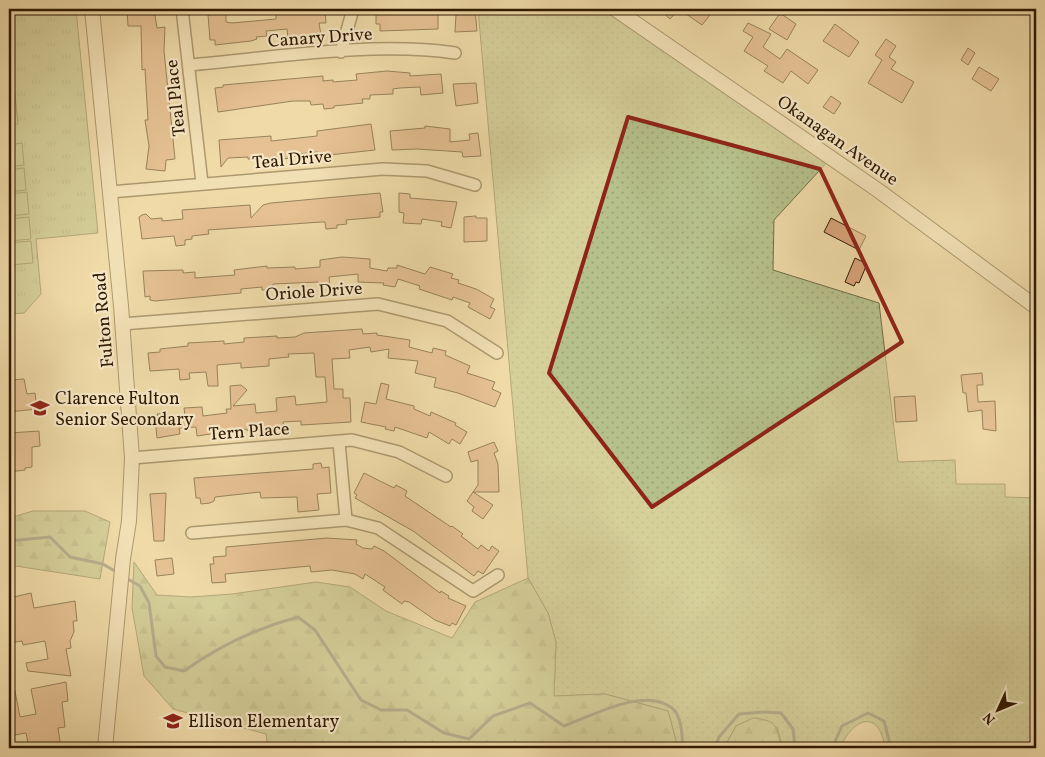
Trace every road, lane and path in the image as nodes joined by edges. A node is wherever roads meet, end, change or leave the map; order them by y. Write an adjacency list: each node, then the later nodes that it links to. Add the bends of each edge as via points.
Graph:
1 (92, 9): 10 (street, Fulton Road)
2 (182, 9): 7 (street, Teal Place)
3 (353, 9): 5 (street)
4 (615, 9): 11 (street, Okanagan Avenue, via 878,191)
5 (341, 52): 6 (street, Canary Drive, via 424,49); 7 (street, Canary Drive)
6 (454, 53)
7 (189, 65): 8 (street, Teal Place)
8 (202, 184): 9 (street, Teal Drive, via 383,169 427,171); 10 (street, Teal Drive)
9 (475, 185)
10 (110, 192): 12 (street, Fulton Road)
11 (1036, 307)
12 (122, 324): 13 (street, Oriole Drive, via 378,304 447,321); 15 (street, Fulton Road)
13 (497, 353)
14 (339, 442): 15 (street, Tern Place); 16 (street, Tern Place, via 352,440 399,452); 17 (street)
15 (132, 458): 20 (street, Fulton Road)
16 (446, 476)
17 (346, 520): 18 (street); 19 (street, via 378,528 473,591)
18 (192, 533)
19 (498, 575)
20 (105, 748)

